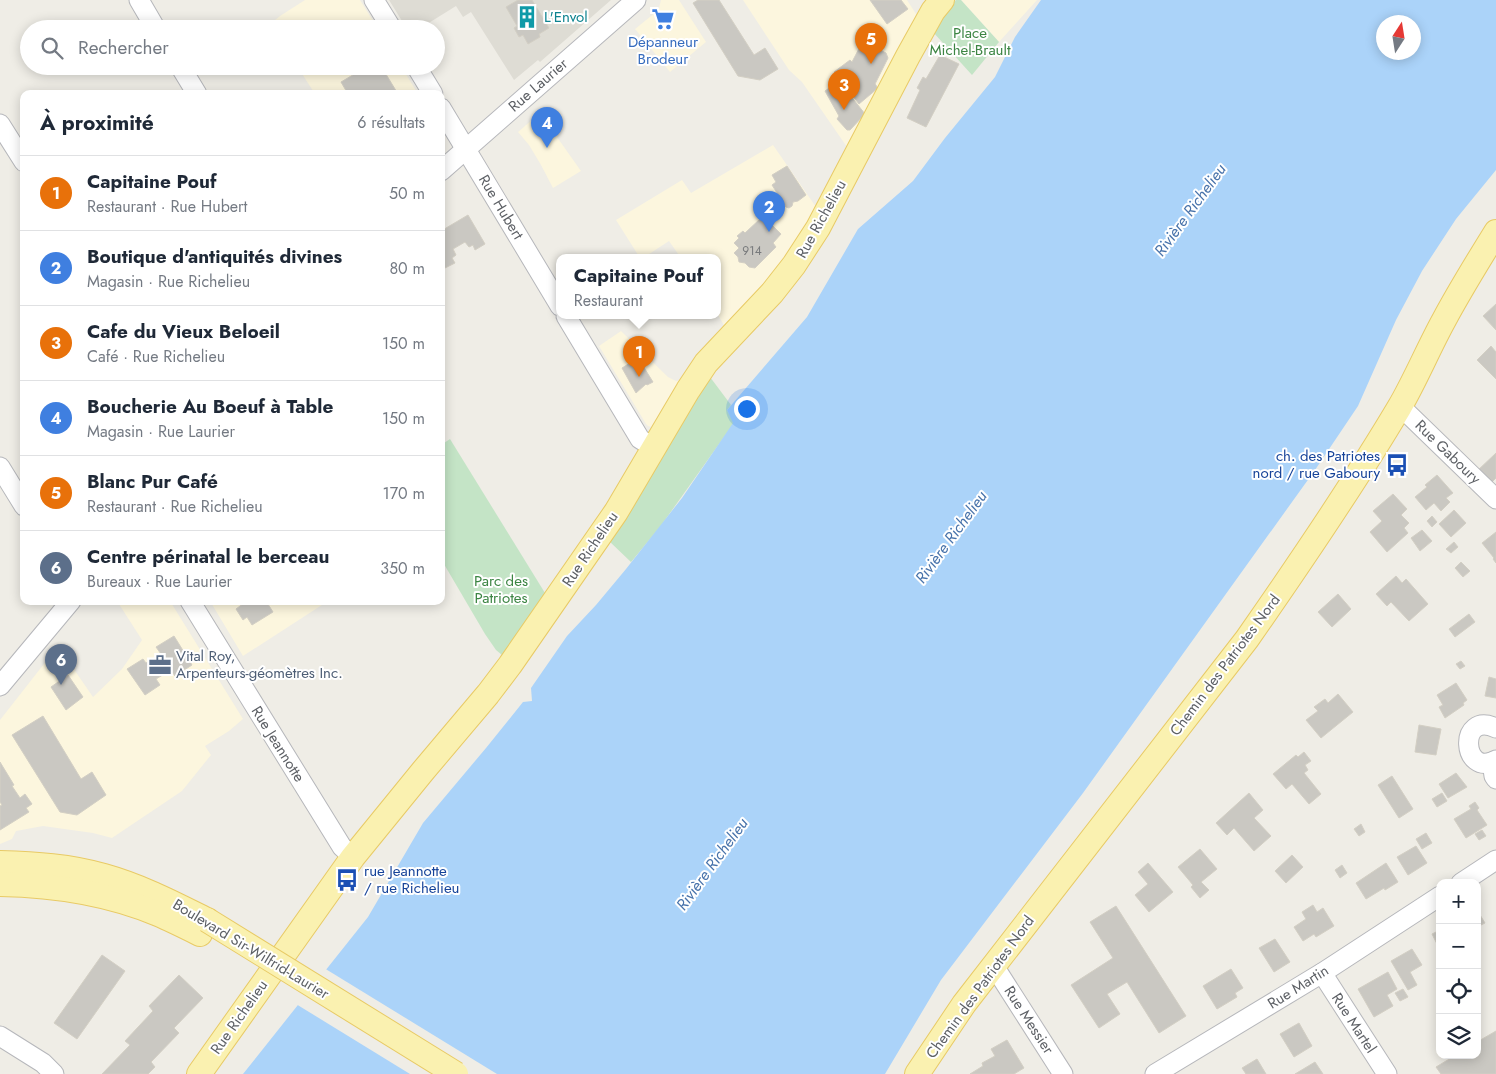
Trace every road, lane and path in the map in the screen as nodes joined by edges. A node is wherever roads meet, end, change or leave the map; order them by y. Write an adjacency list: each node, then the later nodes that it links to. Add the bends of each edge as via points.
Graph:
1 (138, 0): 5 (street)
2 (374, 0): 6 (street)
3 (636, 0): 13 (street, Rue Laurier)
4 (932, 4): 20 (main road, Rue Richelieu, via 807,247 781,282 706,363)
5 (150, 20)
6 (386, 20)
7 (185, 75): 9 (street)
8 (421, 75): 10 (street)
9 (195, 90)
10 (430, 90)
11 (445, 114): 13 (street, Rue Hubert)
12 (0, 124): 14 (street)
13 (466, 148): 15 (street, Rue Laurier); 17 (street, Rue Hubert)
14 (20, 156)
15 (445, 167)
16 (1496, 232): 19 (main road, Chemin des Patriotes Nord, via 1443,321)
17 (556, 299)
18 (568, 319): 20 (street, via 640,438)
19 (1400, 406): 22 (street, Rue Gaboury); 36 (main road, Chemin des Patriotes Nord, via 1247,639)
20 (653, 447): 29 (main road, Rue Richelieu, via 616,512 510,665)
21 (0, 467): 23 (street)
22 (1496, 498)
23 (20, 500)
24 (68, 605): 26 (street)
25 (192, 605): 29 (street, Rue Jeannotte, via 342,848)
26 (0, 686)
27 (1496, 728): 28 (street, via 1477,728 1468,743 1475,759)
28 (1495, 767)
29 (353, 857): 40 (main road, Rue Richelieu)
30 (1496, 860): 32 (street)
31 (0, 863): 35 (main road, Boulevard Sir-Wilfrid-Laurier, via 58,867 122,881 172,902)
32 (1467, 879)
33 (0, 884): 35 (main road, Boulevard Sir-Wilfrid-Laurier, via 96,894)
34 (1436, 899): 37 (street, Rue Martin)
35 (205, 927): 41 (main road, Boulevard Sir-Wilfrid-Laurier); 42 (main road, Boulevard Sir-Wilfrid-Laurier, bridge)
36 (994, 966): 43 (main road, Chemin des Patriotes Nord); 44 (street, Rue Messier)
37 (1322, 973): 45 (street, Rue Martin); 46 (street, Rue Martel)
38 (0, 1036): 39 (street, via 43,1063)
39 (54, 1074)
40 (199, 1074)
41 (428, 1074)
42 (456, 1074)
43 (917, 1074)
44 (1063, 1074)
45 (1155, 1074)
46 (1387, 1074)

